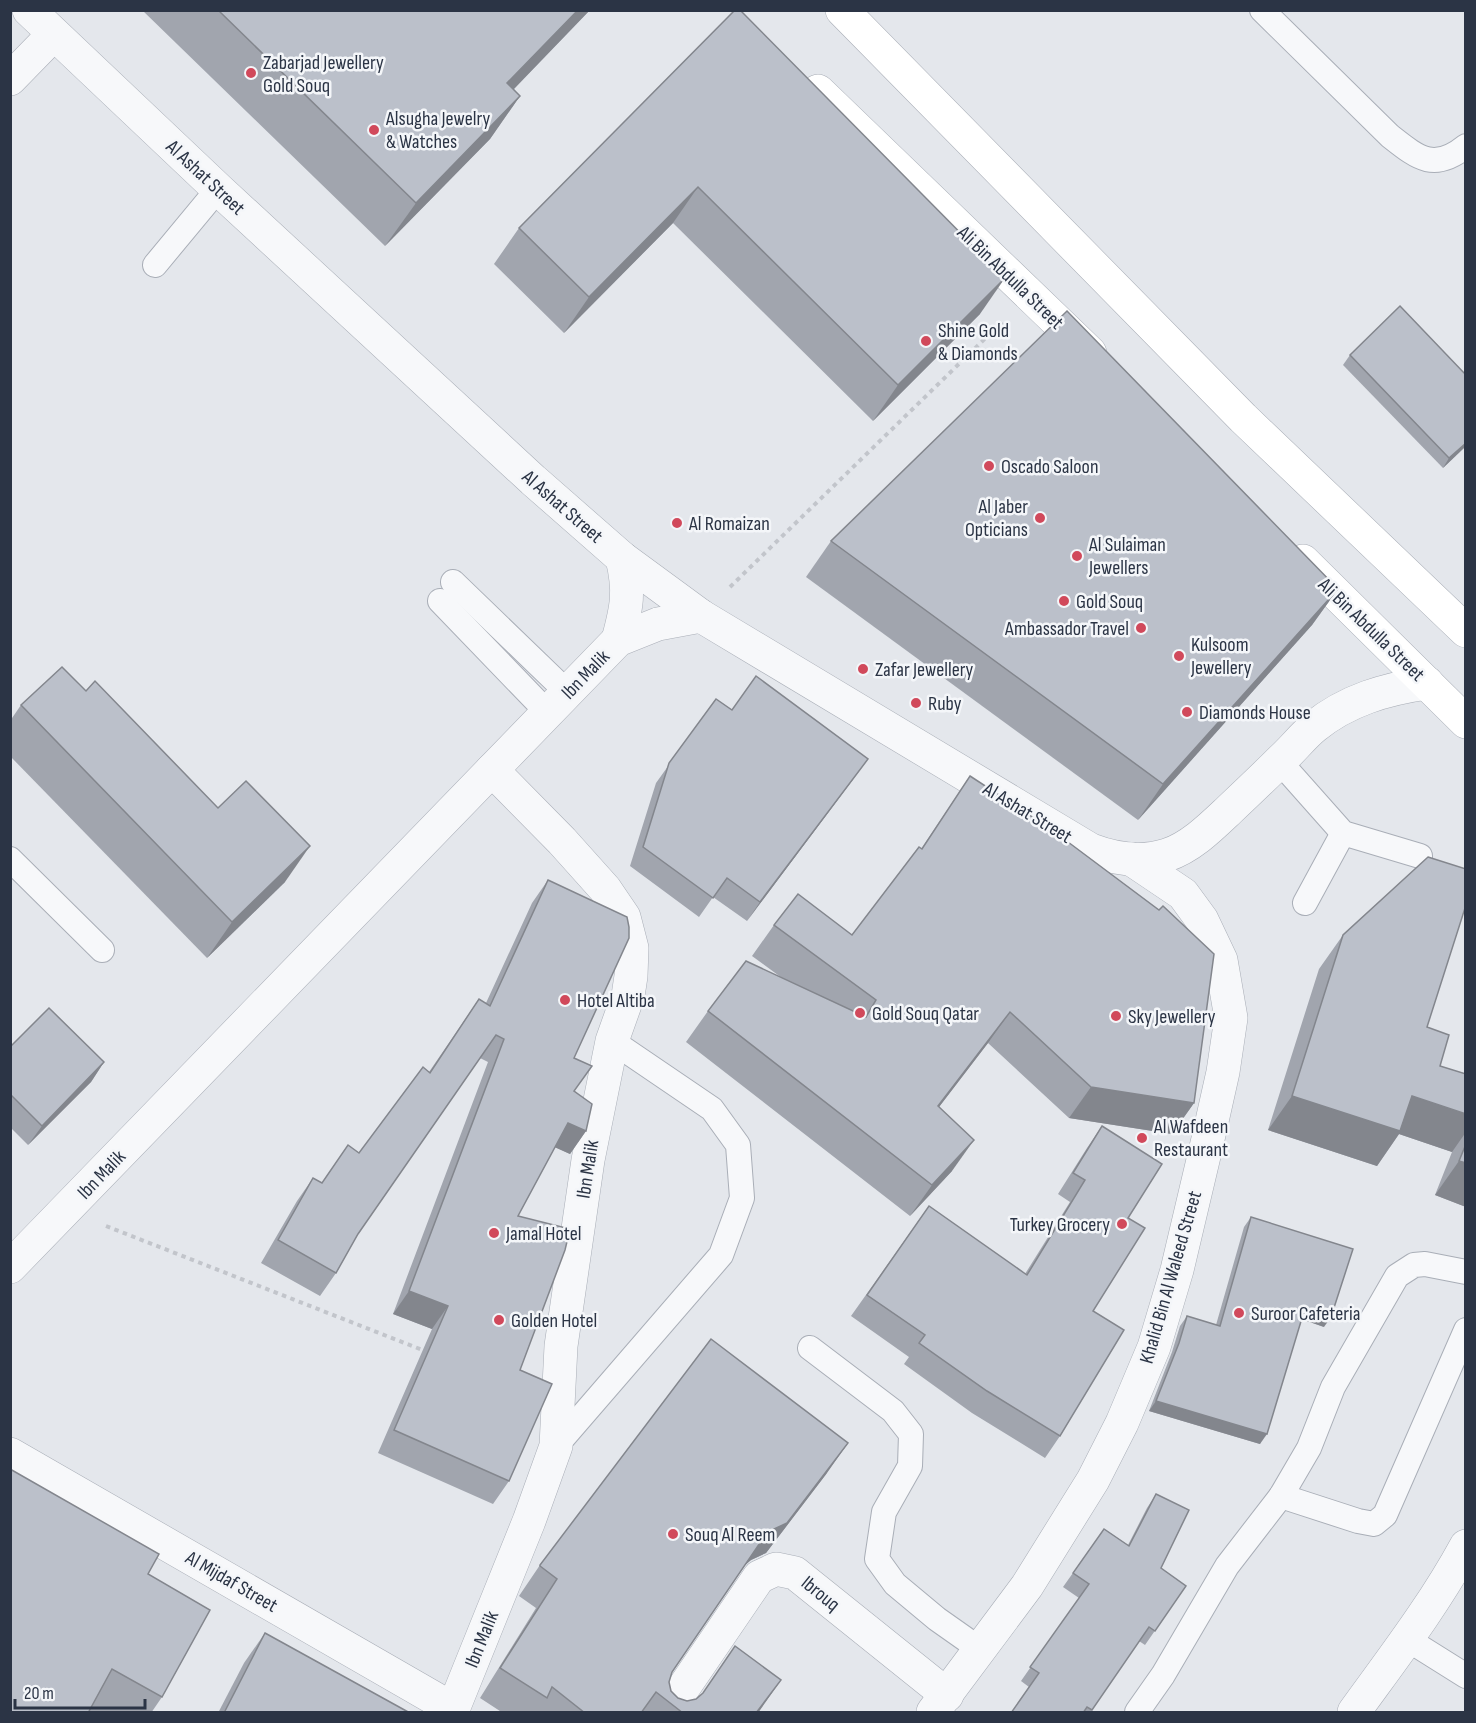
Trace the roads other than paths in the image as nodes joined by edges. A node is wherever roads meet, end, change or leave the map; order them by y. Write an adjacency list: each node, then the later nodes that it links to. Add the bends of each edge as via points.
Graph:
1 (29, 10): 4 (street, Al Ashat Street)
2 (842, 10): 15 (street, via 1243,418)
3 (1262, 10): 7 (lane, via 1406,149 1422,159 1437,162)
4 (53, 35): 6 (street); 8 (street, Al Ashat Street)
5 (794, 67): 10 (street, Ali Bin Abdulla Street)
6 (10, 79)
7 (1466, 146)
8 (218, 189): 9 (lane); 12 (street, Al Ashat Street)
9 (155, 265)
10 (1115, 377)
11 (1284, 542): 17 (street, Ali Bin Abdulla Street)
12 (622, 558): 14 (street, Al Ashat Street); 16 (street, via 628,597)
13 (446, 592): 18 (lane)
14 (700, 616): 16 (street, Ibn Malik, via 658,624); 25 (street, Al Ashat Street, via 1091,850)
15 (1466, 630)
16 (618, 640): 18 (street, Ibn Malik)
17 (1427, 683): 19 (street, Ali Bin Abdulla Street); 20 (street, via 1367,696 1340,710 1314,727)
18 (558, 703): 21 (street, Ibn Malik)
19 (1466, 722)
20 (1280, 762): 22 (lane); 25 (street, Al Ashat Street, via 1185,846 1166,856)
21 (492, 770): 28 (street, Ibn Malik, via 605,889 624,917 632,948 631,976); 29 (street, Ibn Malik)
22 (1343, 833): 23 (lane); 26 (lane)
23 (1420, 856)
24 (10, 859): 27 (lane)
25 (1131, 859): 38 (street, Khalid Bin Al Waleed Street, via 1183,894 1202,920 1221,960 1231,1018 1222,1072 1177,1270 1154,1347 1127,1412 1093,1480 1027,1586)
26 (1305, 903)
27 (102, 950)
28 (612, 1041): 33 (street, Ibn Malik, via 588,1160 561,1346); 33 (lane, via 712,1109 738,1145 742,1198 721,1255)
29 (10, 1267)
30 (1466, 1272): 35 (lane, via 1425,1264 1413,1265 1397,1276 1333,1387 1309,1448)
31 (1466, 1330): 35 (lane, via 1385,1515 1374,1524)
32 (810, 1348): 38 (lane, via 893,1412 911,1434 910,1466 884,1512 877,1559 896,1584)
33 (556, 1446): 41 (street, Ibn Malik)
34 (10, 1454): 41 (street, Al Mijdaf Street)
35 (1281, 1496): 43 (lane, via 1227,1566)
36 (1460, 1568): 37 (street)
37 (1407, 1639): 39 (lane); 44 (street)
38 (981, 1650): 40 (street, Khalid Bin Al Waleed Street)
39 (1466, 1676)
40 (940, 1704): 42 (street, Ibrouq, via 795,1572 776,1569 759,1577)
41 (452, 1711)
42 (667, 1713)
43 (1137, 1713)
44 (1354, 1713)

